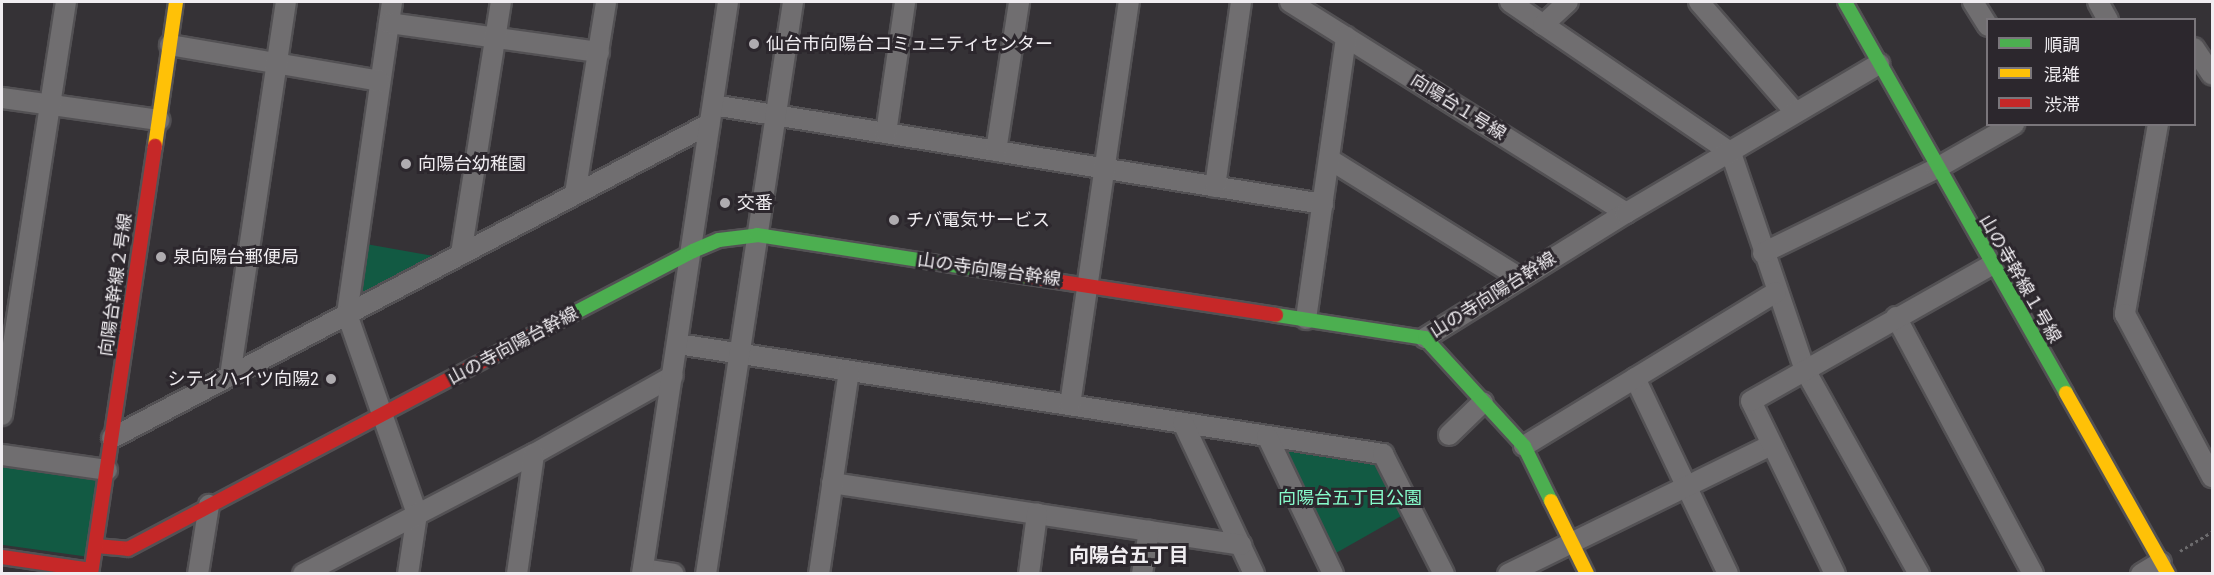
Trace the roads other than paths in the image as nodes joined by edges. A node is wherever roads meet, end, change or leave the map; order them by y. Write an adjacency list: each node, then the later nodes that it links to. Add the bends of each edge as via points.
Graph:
1 (66, 2): 33 (street)
2 (177, 2): 25 (street, 向陽台幹線２号線)
3 (286, 2): 28 (street)
4 (392, 2): 20 (street)
5 (501, 2): 24 (street)
6 (606, 2): 27 (street)
7 (728, 2): 35 (street)
8 (793, 2): 36 (street)
9 (906, 2): 40 (street)
10 (1018, 2): 41 (street)
11 (1129, 2): 45 (street)
12 (1241, 2): 46 (street)
13 (1290, 2): 19 (street, 向陽台１号線)
14 (1510, 2): 22 (street)
15 (1568, 2): 22 (street)
16 (1699, 2): 34 (street)
17 (1845, 2): 29 (street, 山の寺幹線１号線)
18 (1973, 2): 21 (street)
19 (1314, 8): 23 (street, 向陽台１号線)
20 (389, 23): 24 (street); 31 (street)
21 (1986, 23)
22 (1543, 25): 42 (street)
23 (1346, 37): 43 (street); 49 (street, 向陽台１号線)
24 (496, 38): 27 (street); 53 (street)
25 (170, 45): 28 (street); 37 (street, 向陽台幹線２号線)
26 (2196, 51): 30 (street)
27 (598, 52): 47 (street)
28 (277, 63): 31 (street); 66 (street)
29 (1879, 64): 34 (street, 山の寺向陽台幹線); 44 (street, 山の寺幹線１号線)
30 (2212, 75)
31 (380, 81): 58 (street)
32 (2, 98): 33 (street)
33 (49, 105): 37 (street); 71 (street)
34 (1794, 111): 42 (street, 山の寺向陽台幹線)
35 (711, 114): 36 (street); 47 (street); 51 (street)
36 (777, 115): 40 (street); 50 (street)
37 (159, 120): 76 (street, 向陽台幹線２号線)
38 (2010, 126): 44 (street)
39 (2158, 126): 82 (street, via 2125,314)
40 (886, 133): 41 (street)
41 (996, 151): 45 (street)
42 (1731, 153): 49 (street, 山の寺向陽台幹線); 52 (street)
43 (1329, 159): 48 (street); 55 (street)
44 (1937, 168): 52 (street); 54 (street, 山の寺幹線１号線)
45 (1104, 169): 46 (street); 56 (street)
46 (1215, 187): 48 (street)
47 (575, 194): 53 (street)
48 (1323, 204): 60 (street)
49 (1626, 213): 55 (street, 山の寺向陽台幹線)
50 (757, 235): 51 (street, 山の寺向陽台幹線, via 719,240); 56 (street, 山の寺向陽台幹線); 63 (street)
51 (693, 250): 62 (street); 72 (street, 山の寺向陽台幹線)
52 (1763, 253): 57 (street)
53 (461, 254): 58 (street)
54 (1991, 265): 59 (street); 93 (street, 山の寺幹線１号線)
55 (1520, 278): 61 (street, 山の寺向陽台幹線)
56 (1088, 284): 60 (street, 山の寺向陽台幹線); 70 (street)
57 (1776, 292): 65 (street); 68 (street)
58 (347, 314): 66 (street); 72 (street)
59 (1896, 317): 65 (street); 113 (street)
60 (1306, 320): 61 (street, 山の寺向陽台幹線)
61 (1425, 338): 69 (street)
62 (678, 344): 63 (street); 67 (street)
63 (739, 353): 64 (street); 101 (street)
64 (849, 370): 70 (street); 83 (street)
65 (1805, 370): 77 (street, via 1751,401); 112 (street)
66 (230, 376): 76 (street)
67 (673, 376): 79 (street); 94 (street)
68 (1635, 378): 78 (street); 84 (street)
69 (1483, 402): 74 (street); 78 (street)
70 (1070, 405): 73 (street)
71 (2, 415)
72 (381, 416): 85 (street, 山の寺向陽台幹線); 86 (street)
73 (1183, 423): 75 (street); 90 (street)
74 (1449, 435)
75 (1267, 436): 106 (street); 107 (street, via 1383,454)
76 (112, 438): 81 (street, 向陽台幹線２号線)
77 (1771, 445): 84 (street); 111 (street)
78 (1524, 446): 89 (street)
79 (534, 454): 86 (street); 99 (street)
80 (2, 455): 81 (street)
81 (107, 470): 91 (street, 向陽台幹線２号線)
82 (2212, 477)
83 (832, 483): 87 (street); 102 (street)
84 (1686, 487): 89 (street); 110 (street)
85 (209, 505): 91 (street, 山の寺向陽台幹線, via 128,549); 96 (street)
86 (417, 514): 97 (street); 98 (street)
87 (1037, 514): 88 (street); 103 (street)
88 (1149, 531): 90 (street); 104 (street)
89 (1572, 542): 108 (street); 109 (street)
90 (1241, 545): 105 (street)
91 (96, 546): 95 (street, 向陽台幹線２号線)
92 (2, 557): 95 (street)
93 (2164, 568): 114 (street)
94 (642, 571): 100 (street)
95 (91, 572)
96 (198, 573)
97 (305, 573)
98 (408, 573)
99 (518, 573)
100 (674, 573)
101 (706, 573)
102 (819, 573)
103 (1029, 573)
104 (1142, 573)
105 (1254, 573)
106 (1333, 573)
107 (1444, 573)
108 (1508, 573)
109 (1587, 573)
110 (1728, 573)
111 (1835, 573)
112 (1919, 573)
113 (2033, 573)
114 (2141, 573)

